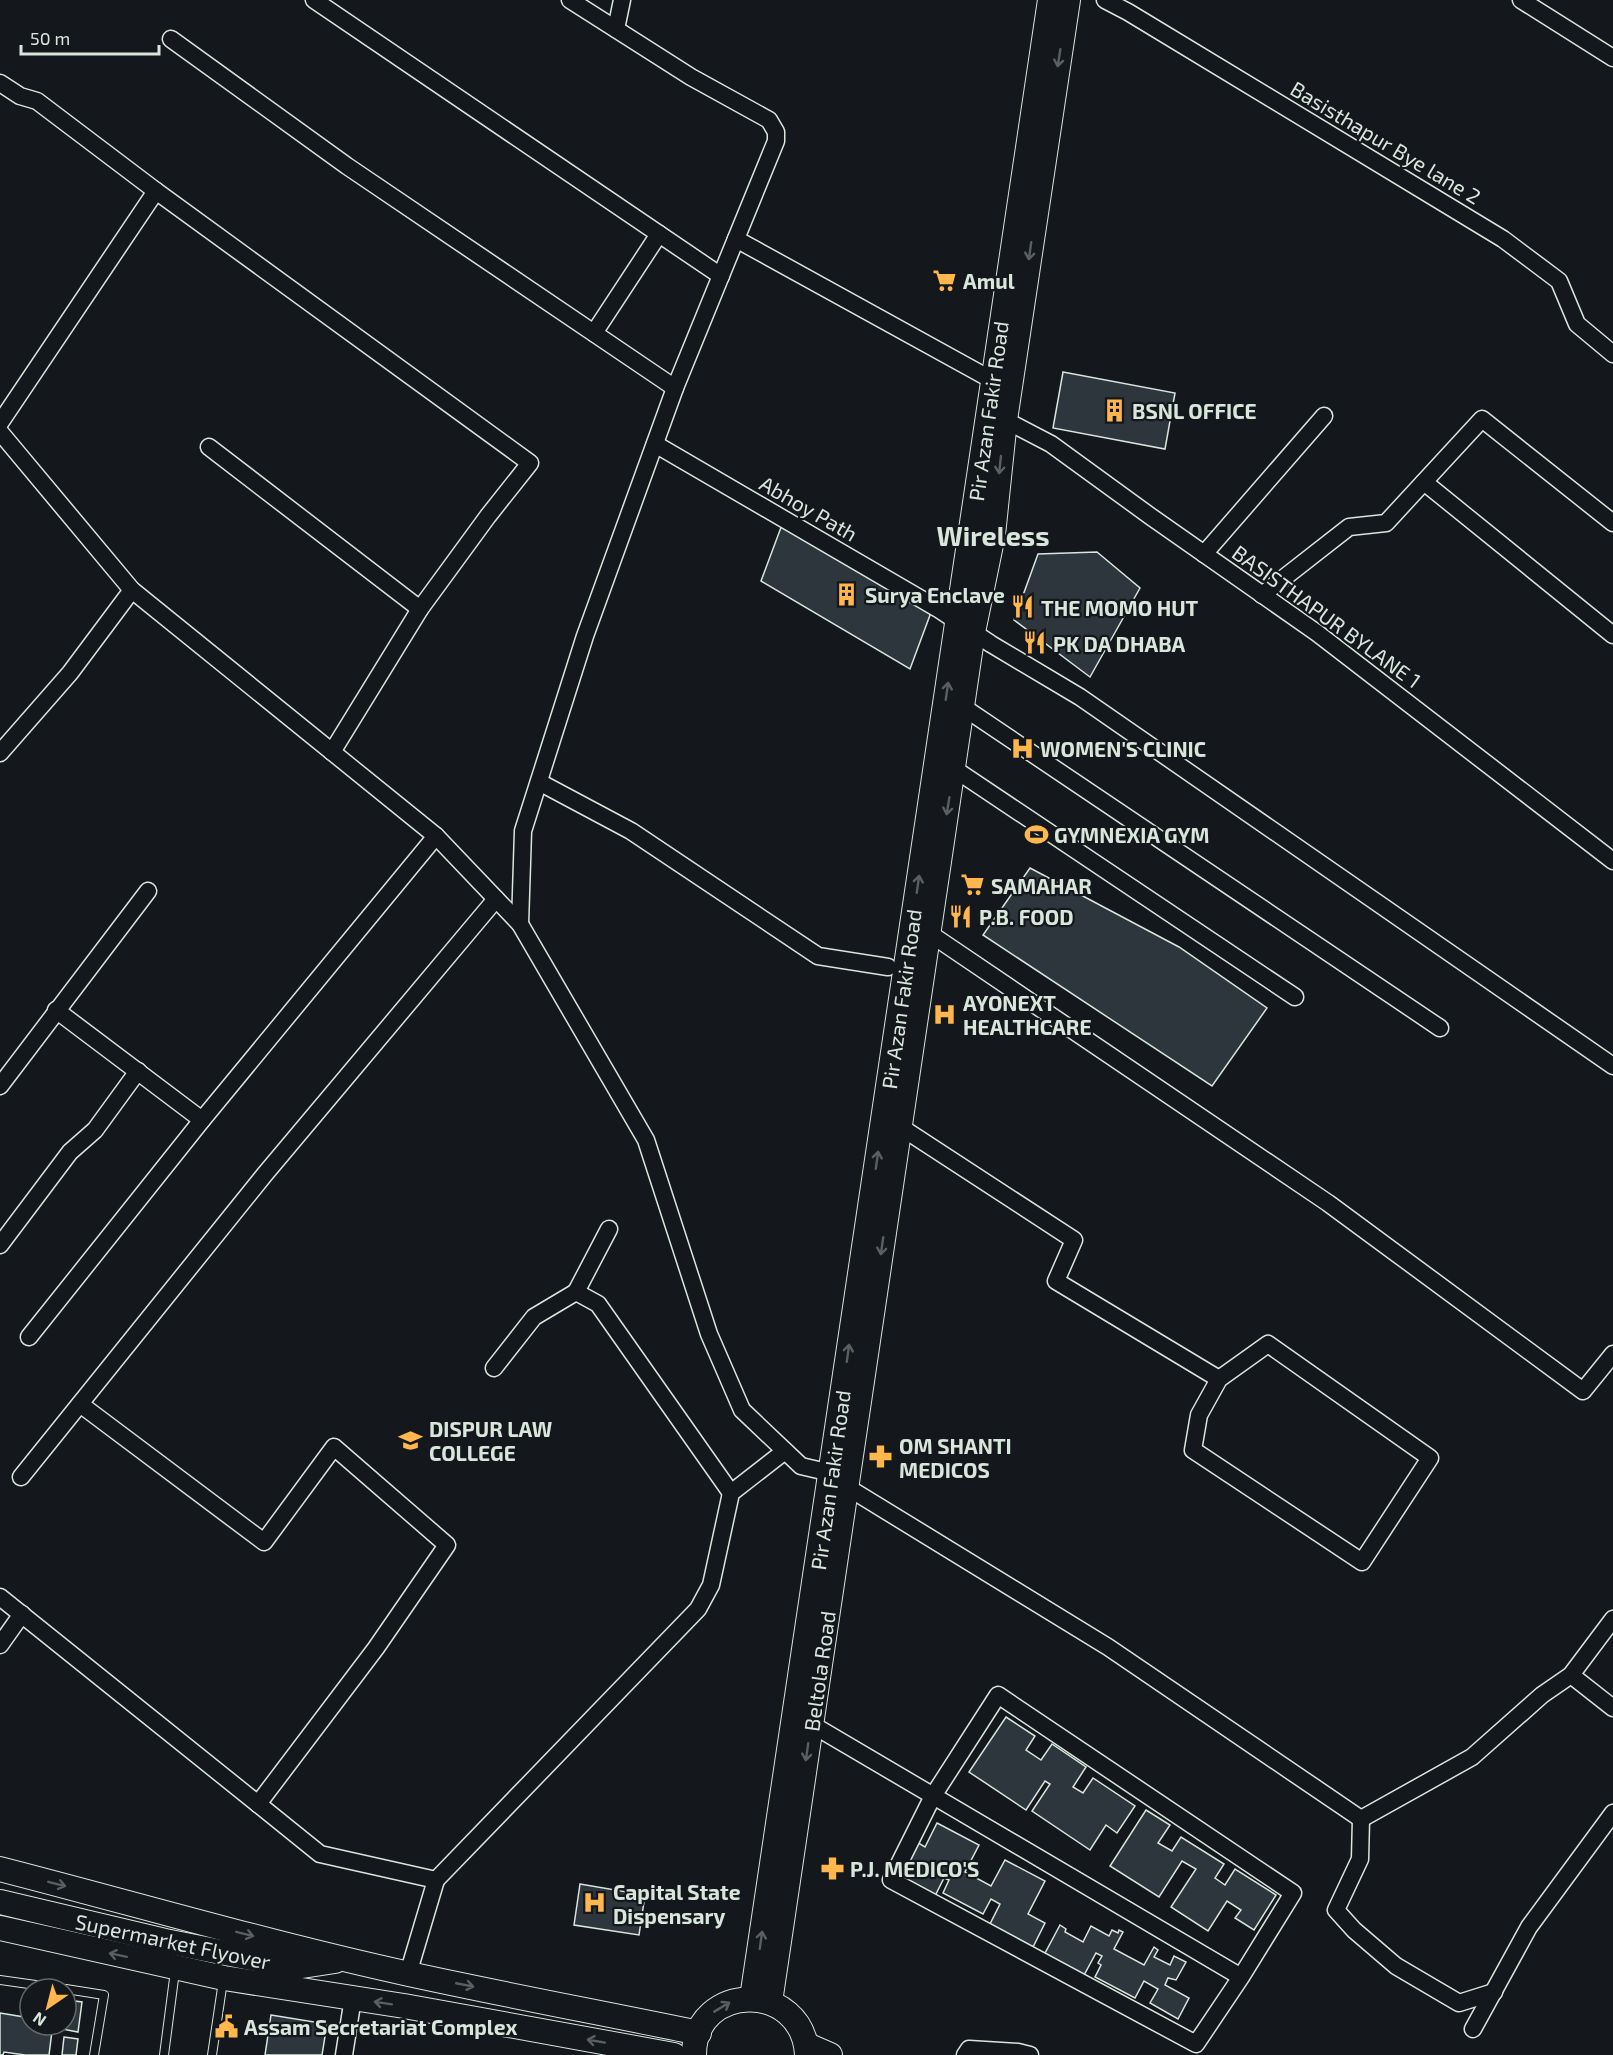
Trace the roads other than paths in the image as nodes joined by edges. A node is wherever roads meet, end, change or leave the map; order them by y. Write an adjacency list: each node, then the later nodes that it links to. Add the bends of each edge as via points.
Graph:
1 (314, 0): 13 (street)
2 (570, 0): 8 (street)
3 (622, 0): 8 (street)
4 (1050, 0): 18 (main road, Pir Azan Fakir Road)
5 (1068, 0): 18 (main road, Pir Azan Fakir Road, one-way to 18)
6 (1105, 0): 17 (street, Basisthapur Bye lane 2, via 1503,239 1559,281 1577,324)
7 (1521, 0): 10 (street)
8 (616, 29): 14 (street, via 769,120 776,132 776,141)
9 (171, 39): 16 (street, via 347,166)
10 (1613, 58)
11 (0, 83): 12 (street, via 37,101)
12 (156, 191): 22 (street); 31 (street, via 530,464)
13 (658, 234): 15 (street); 16 (street)
14 (736, 239): 15 (street); 18 (street)
15 (721, 276): 19 (street)
16 (594, 333): 19 (street)
17 (1613, 354)
18 (1001, 385): 21 (main road, Pir Azan Fakir Road); 32 (main road, Pir Azan Fakir Road)
19 (675, 388): 24 (street)
20 (1324, 416): 28 (street)
21 (1005, 420): 28 (street, BASISTHAPUR BYLANE 1, via 1051,444); 32 (main road, Pir Azan Fakir Road, one-way to 32, via 993,535)
22 (0, 423)
23 (0, 432): 29 (street)
24 (655, 444): 32 (street, Abhoy Path); 38 (street, via 585,636)
25 (209, 447): 31 (street)
26 (1424, 482): 27 (street, via 1482,419); 30 (street, via 1386,523 1349,527); 33 (street)
27 (1613, 523)
28 (1203, 554): 30 (street, BASISTHAPUR BYLANE 1)
29 (132, 590): 35 (street); 36 (street, via 70,673)
30 (1262, 595): 40 (street, BASISTHAPUR BYLANE 1)
31 (420, 609): 35 (street)
32 (957, 621): 34 (main road, Pir Azan Fakir Road); 49 (street, Abhoy Path, via 1080,697); 53 (main road, Pir Azan Fakir Road, one-way to 32)
33 (1613, 635)
34 (963, 707): 37 (main road, Pir Azan Fakir Road); 48 (street)
35 (332, 752): 39 (street)
36 (0, 753)
37 (953, 768): 44 (main road, Pir Azan Fakir Road, one-way to 44); 46 (street)
38 (539, 782): 43 (street, via 523,831); 45 (street, via 631,831 818,956)
39 (436, 836): 42 (street); 52 (street)
40 (1613, 861)
41 (148, 891): 47 (street)
42 (496, 899): 43 (street); 61 (street, via 265,1174)
43 (520, 924): 62 (street, via 646,1140 709,1334 741,1410)
44 (929, 933): 53 (main road, Pir Azan Fakir Road); 58 (street, via 1328,1203 1583,1391)
45 (888, 967)
46 (1295, 997)
47 (56, 1010): 50 (street); 51 (street)
48 (1440, 1028)
49 (1613, 1066)
50 (138, 1071): 52 (street); 55 (street)
51 (0, 1086)
52 (202, 1120): 57 (street)
53 (892, 1121): 60 (street, via 1074,1240 1056,1281); 64 (main road, Pir Azan Fakir Road)
54 (609, 1229): 56 (street)
55 (0, 1245)
56 (576, 1292): 59 (street, via 534,1317); 65 (street, via 598,1304)
57 (29, 1337)
58 (1613, 1354)
59 (494, 1368)
60 (1219, 1379): 60 (street, via 1268,1344 1430,1458 1362,1562 1193,1449 1199,1414)
61 (80, 1404): 63 (street); 74 (street, via 264,1542 334,1447 447,1545 376,1648)
62 (785, 1451): 64 (street, via 801,1466); 65 (street)
63 (21, 1477)
64 (839, 1480): 72 (main road, Beltola Road); 76 (street, via 1108,1647); 91 (main road, Pir Azan Fakir Road, one-way to 64)
65 (731, 1493): 78 (street, via 711,1585 698,1609)
66 (0, 1597): 67 (street)
67 (22, 1614): 69 (street); 74 (street)
68 (1613, 1619): 70 (street)
69 (0, 1645)
70 (1570, 1675): 71 (street); 76 (street, via 1472,1757)
71 (1613, 1708)
72 (811, 1724): 73 (street); 91 (main road, Beltola Road, one-way to 91)
73 (933, 1796): 84 (street); 84 (street, via 891,1880 1196,2044); 84 (street, via 998,1695 1293,1893)
74 (258, 1804): 78 (street, via 320,1854)
75 (1613, 1813): 89 (street, via 1529,1927)
76 (1362, 1819): 89 (street, via 1360,1859 1336,1910 1396,1966 1459,2003)
77 (0, 1869): 81 (main road, one-way to 81)
78 (436, 1880): 83 (street)
79 (0, 1902): 81 (main road, Supermarket Flyover, via 296,1967)
80 (0, 1928): 82 (main road, one-way to 80)
81 (346, 1959): 83 (main road)
82 (175, 1967): 85 (main road); 96 (lane)
83 (408, 1974): 93 (main road, one-way to 93)
84 (1241, 1977)
85 (224, 1978): 90 (main road); 97 (lane)
86 (0, 1980): 87 (lane)
87 (18, 1982)
88 (78, 1991): 95 (lane, via 104,1995)
89 (1494, 1992): 92 (street)
90 (353, 1998): 98 (street); 99 (main road, one-way to 90)
91 (761, 2000): 93 (main road, one-way to 91, via 707,2018 720,2007 736,2000); 94 (main road, via 787,2012 800,2026)
92 (1473, 2029)
93 (696, 2044)
94 (807, 2050): 100 (main road)
95 (94, 2055)
96 (164, 2055)
97 (212, 2055)
98 (344, 2055)
99 (674, 2055)
100 (830, 2055)
101 (965, 2055): 102 (street, via 969,2049)
102 (1030, 2055)

